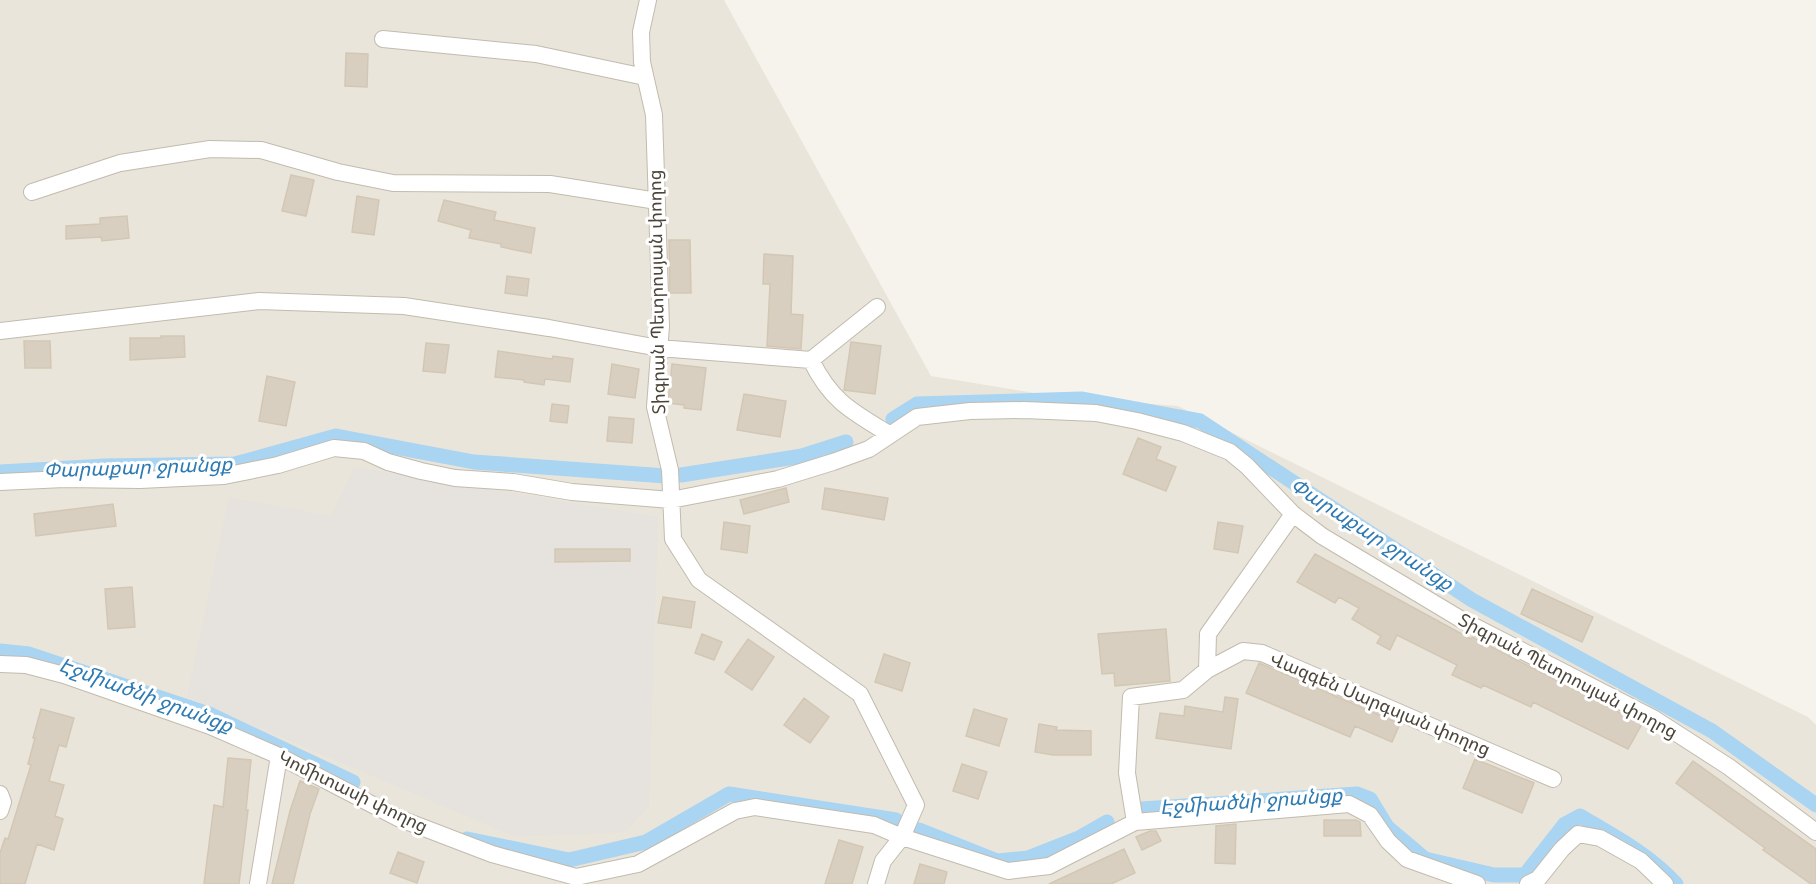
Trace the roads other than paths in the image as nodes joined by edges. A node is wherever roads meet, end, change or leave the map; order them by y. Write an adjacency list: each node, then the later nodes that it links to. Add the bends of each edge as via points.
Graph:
1 (648, 0): 3 (street, Տիգրան Պետրոսյան փողոց, via 641,32)
2 (383, 39): 3 (street, via 536,54)
3 (645, 77): 5 (street, Տիգրան Պետրոսյան փողոց, via 654,115)
4 (32, 192): 5 (street, via 120,163 210,149 261,150 393,183 550,184)
5 (657, 201): 8 (street, Տիգրան Պետրոսյան փողոց)
6 (877, 307): 9 (street)
7 (0, 331): 8 (street, via 259,301 404,306)
8 (659, 348): 9 (street); 12 (street, Տիգրան Պետրոսյան փողոց, via 655,407 670,470)
9 (811, 360): 10 (street, via 820,380 837,399)
10 (889, 434): 12 (street, Տիգրան Պետրոսյան փողոց, via 869,448 778,479); 13 (street, Տիգրան Պետրոսյան փողոց, via 917,417 970,411 1096,413 1137,421 1183,433 1230,452)
11 (0, 482): 12 (street, Տիգրան Պետրոսյան փողոց, via 224,476 334,448 364,450 388,462 455,478)
12 (672, 500): 22 (street, Տիգրան Պետրոսյան փողոց, via 673,539 699,580 860,694 916,805)
13 (1293, 514): 15 (street, via 1208,634); 21 (street, Տիգրան Պետրոսյան փողոց, via 1322,536 1462,620 1653,718 1729,767)
14 (0, 664): 16 (street, Կոմիտասի փողոց, via 26,665 64,675 210,726)
15 (1207, 670): 17 (street, Վազգեն Սարգսյան փողոց, via 1243,651 1262,653); 20 (street, Վազգեն Սարգսյան փողոց, via 1183,690 1131,698 1127,773)
16 (279, 756): 23 (street, Կոմիտասի փողոց, via 398,818); 24 (street)
17 (1553, 779)
18 (0, 794): 19 (street)
19 (0, 811)
20 (1135, 822): 22 (street, Կոմիտասի փողոց, via 1049,866 1008,871); 26 (street, Կոմիտասի փողոց, via 1349,804 1370,815 1407,859)
21 (1816, 832)
22 (902, 837): 23 (street, Կոմիտասի փողոց, via 874,825 755,807 735,811 638,864); 25 (street, via 883,861)
23 (575, 880)
24 (258, 884)
25 (876, 884)
26 (1477, 884)
27 (1528, 884): 28 (street, via 1538,879 1578,834 1600,838 1641,861)
28 (1665, 884)

